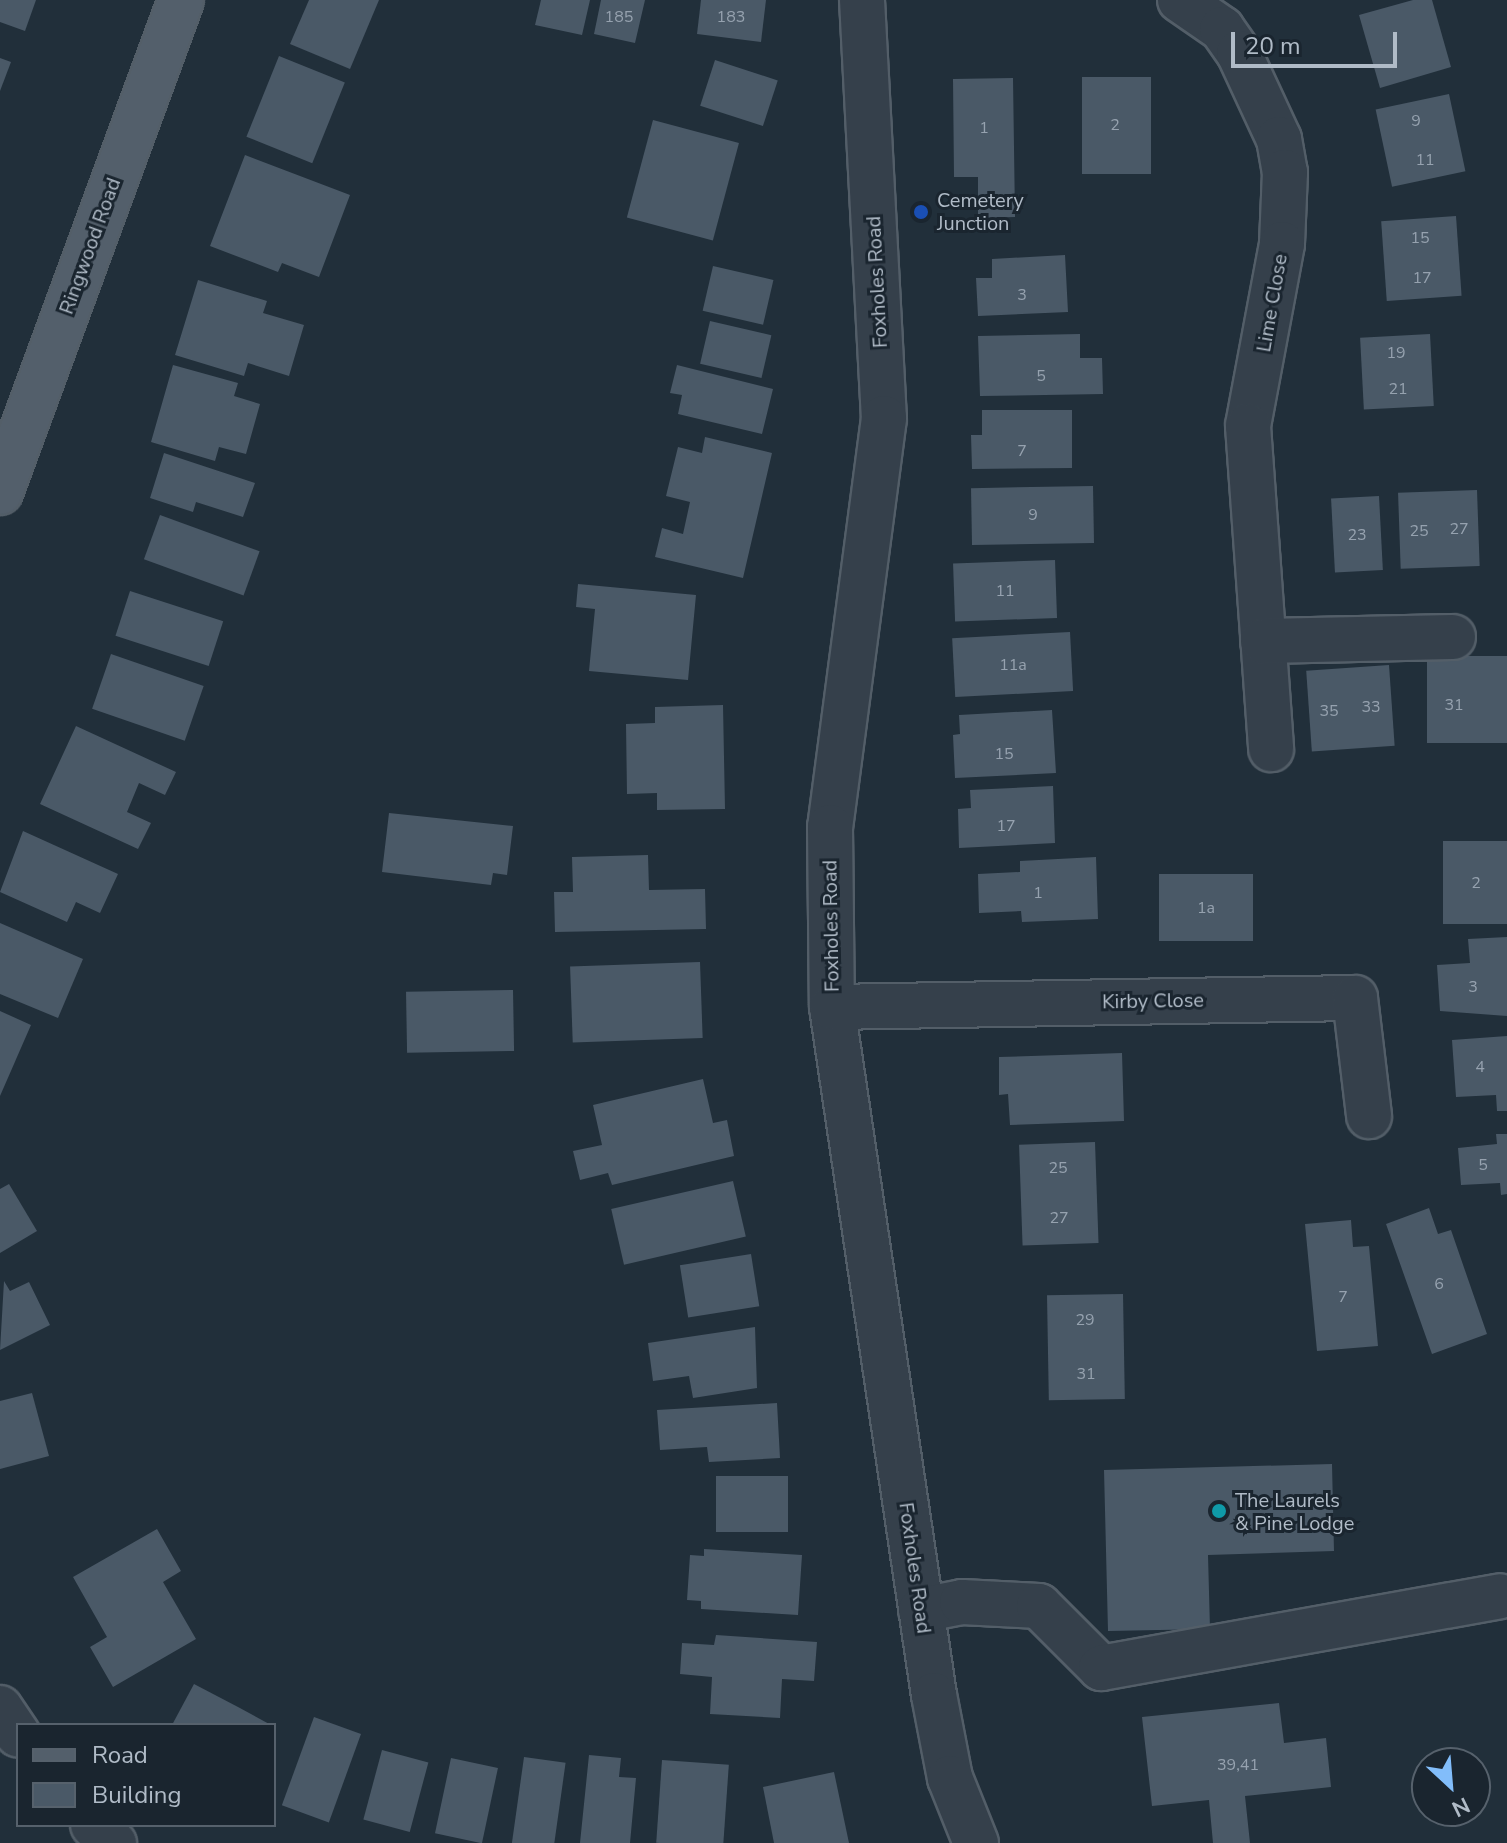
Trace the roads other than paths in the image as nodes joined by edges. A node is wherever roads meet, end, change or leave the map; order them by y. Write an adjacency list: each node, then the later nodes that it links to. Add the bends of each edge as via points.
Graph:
1 (181, 0): 4 (main road, Ringwood Road)
2 (862, 0): 8 (street, Foxholes Road, via 884,418 830,827)
3 (1180, 0): 6 (street, Lime Close, via 1222,29 1239,53 1279,139 1285,172 1282,244 1248,426)
4 (0, 492)
5 (1453, 637): 6 (street)
6 (1263, 641): 7 (street, Lime Close)
7 (1271, 749)
8 (832, 1007): 9 (street, Kirby Close, via 1355,998); 11 (street, Foxholes Road)
9 (1369, 1116)
10 (1500, 1596): 11 (street, via 1101,1668 1039,1606 962,1602)
11 (921, 1610): 16 (street, Foxholes Road, via 950,1778)
12 (0, 1708): 13 (street)
13 (16, 1732)
14 (95, 1827): 15 (street)
15 (114, 1843)
16 (976, 1843)

